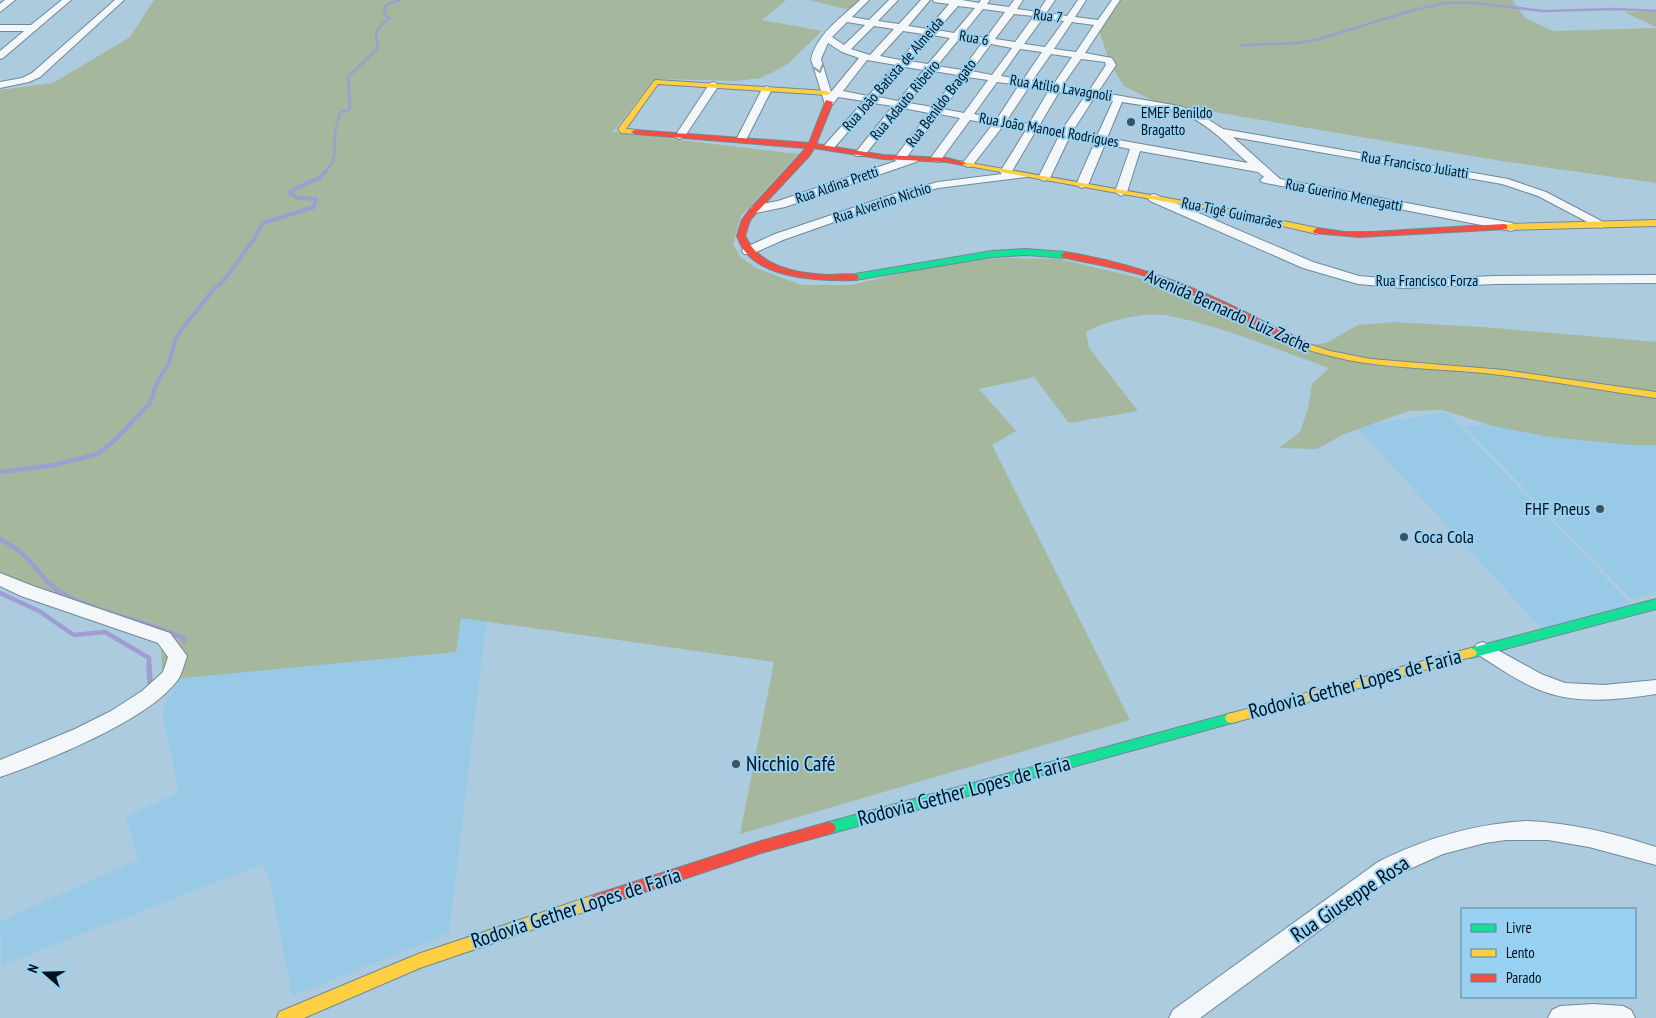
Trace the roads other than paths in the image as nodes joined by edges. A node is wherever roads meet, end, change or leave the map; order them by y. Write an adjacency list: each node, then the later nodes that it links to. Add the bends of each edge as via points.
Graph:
1 (11, 0): 14 (street)
2 (67, 0): 23 (street)
3 (120, 0): 39 (street, via 36,75)
4 (865, 0): 17 (street)
5 (894, 0): 19 (street)
6 (926, 0): 21 (street)
7 (937, 0): 12 (street, Rua 7)
8 (1019, 0): 15 (street, Rua Benildo Bragato)
9 (1051, 0): 16 (street)
10 (1082, 0): 18 (street)
11 (1116, 0): 20 (street)
12 (957, 1): 13 (street, Rua 7); 24 (street, Rua João Batista de Almeida)
13 (984, 3): 15 (street, Rua 7); 25 (street, Rua Adauto Ribeiro)
14 (0, 9)
15 (1011, 11): 16 (street, Rua 7); 27 (street, Rua Benildo Bragato)
16 (1040, 15): 18 (street, Rua 7); 28 (street)
17 (847, 18): 19 (street, Rua 6); 26 (street)
18 (1068, 19): 20 (street, Rua 7); 30 (street)
19 (872, 23): 21 (street, Rua 6); 29 (street)
20 (1100, 23): 31 (street)
21 (901, 27): 24 (street, Rua 6); 33 (street)
22 (0, 28): 23 (street)
23 (33, 28): 32 (street)
24 (930, 32): 25 (street, Rua 6); 34 (street, Rua João Batista de Almeida)
25 (958, 36): 27 (street, Rua 6); 35 (street, Rua Adauto Ribeiro)
26 (827, 38): 29 (street, Rua Atílio Lavagnoli); 44 (street, one-way to 44, via 816,59)
27 (988, 40): 28 (street, Rua 6); 36 (street, Rua Benildo Bragato)
28 (1017, 45): 30 (street, Rua 6); 37 (street)
29 (846, 50): 33 (street, Rua Atílio Lavagnoli)
30 (1048, 50): 31 (street, Rua 6); 38 (street)
31 (1079, 54): 41 (street); 43 (street, Rua 6, via 1109,60 1111,65)
32 (0, 56)
33 (869, 58): 34 (street, Rua Atílio Lavagnoli); 44 (street)
34 (903, 63): 35 (street, Rua Atílio Lavagnoli); 46 (street, Rua João Batista de Almeida)
35 (932, 68): 36 (street, Rua Atílio Lavagnoli); 47 (street, Rua Adauto Ribeiro)
36 (964, 72): 37 (street, Rua Atílio Lavagnoli); 48 (street, Rua Benildo Bragato)
37 (995, 78): 38 (street, Rua Atílio Lavagnoli); 49 (street)
38 (1026, 83): 41 (street, Rua Atílio Lavagnoli); 50 (street)
39 (0, 85)
40 (714, 85): 42 (street); 54 (street); 54 (street, Rua Tigê Guimarães, via 656,82 622,129)
41 (1056, 88): 43 (street, Rua Atílio Lavagnoli); 51 (street)
42 (767, 89): 44 (street); 55 (street)
43 (1090, 94): 45 (street, Rua Atílio Lavagnoli); 53 (street)
44 (831, 96): 46 (street, Rua João Manoel Rodrigues); 57 (street)
45 (1119, 98): 52 (street, Rua Atílio Lavagnoli, via 1184,110); 56 (street)
46 (872, 99): 47 (street, Rua João Manoel Rodrigues); 59 (street, Rua João Batista de Almeida)
47 (902, 104): 48 (street, Rua João Manoel Rodrigues); 60 (street, Rua Adauto Ribeiro)
48 (937, 110): 49 (street, Rua João Manoel Rodrigues); 62 (street, Rua Benildo Bragato)
49 (968, 116): 50 (street, Rua João Manoel Rodrigues); 64 (street)
50 (1000, 122): 51 (street, Rua João Manoel Rodrigues); 65 (street)
51 (1033, 128): 53 (street, Rua João Manoel Rodrigues); 67 (street)
52 (1220, 132): 66 (street, Rua Atílio Lavagnoli); 75 (street, Rua Francisco Juliatti, via 1504,181 1542,194)
53 (1065, 134): 56 (street, Rua João Manoel Rodrigues); 69 (street)
54 (680, 136): 55 (street, Rua Tigê Guimarães)
55 (741, 140): 57 (street, Rua Tigê Guimarães)
56 (1101, 141): 58 (street, Rua João Manoel Rodrigues); 71 (street)
57 (811, 146): 59 (street, Rua Tigê Guimarães); 74 (street)
58 (1136, 146): 61 (street, Rua João Manoel Rodrigues); 72 (street)
59 (828, 147): 60 (street, Rua Tigê Guimarães)
60 (860, 154): 62 (street, Rua Tigê Guimarães)
61 (1183, 154): 66 (street, Rua João Manoel Rodrigues); 70 (street, Rua Guerino Menegatti, via 1184,161 1191,166)
62 (900, 158): 63 (street, Rua Tigê Guimarães)
63 (917, 158): 64 (street, Rua Tigê Guimarães); 74 (street, Rua Aldina Pretti, via 781,204)
64 (936, 159): 65 (street, Rua Tigê Guimarães)
65 (968, 164): 67 (street, Rua Tigê Guimarães)
66 (1262, 169): 70 (street, Rua Atílio Lavagnoli)
67 (1006, 172): 68 (street, Rua Tigê Guimarães)
68 (1022, 175): 69 (street, Rua Tigê Guimarães); 78 (street, Rua Alverino Nichio, via 938,185 904,194)
69 (1044, 178): 71 (street, Rua Tigê Guimarães)
70 (1276, 182): 77 (street, Rua Guerino Menegatti)
71 (1082, 185): 72 (street, Rua Tigê Guimarães)
72 (1120, 192): 73 (street, Rua Tigê Guimarães)
73 (1154, 198): 77 (street, Rua Tigê Guimarães, via 1338,235); 79 (street, Rua Francisco Forza, via 1308,265 1358,280 1404,284)
74 (756, 209): 78 (street, via 742,229 741,236)
75 (1601, 224): 76 (street, Rua Tigê Guimarães); 77 (street, Rua Tigê Guimarães)
76 (1656, 224)
77 (1512, 227)
78 (748, 250): 80 (street, Avenida Bernardo Luiz Zache, via 772,267 832,280 989,254 1040,252 1082,257 1170,280 1293,341 1329,355 1372,362 1484,370)
79 (1656, 279)
80 (1656, 395)
81 (0, 579): 85 (street, via 164,638 175,648 178,662 172,676 142,702 91,730)
82 (1656, 604): 83 (street, Rodovia Gether Lopes de Faria)
83 (1483, 649): 84 (street, via 1536,680 1569,690 1621,692); 87 (street, Rodovia Gether Lopes de Faria, via 761,846 418,961)
84 (1656, 687)
85 (0, 769)
86 (1656, 856): 88 (street, Rua Giuseppe Rosa, via 1594,838 1524,830 1496,832 1419,853 1386,869)
87 (285, 1018)
88 (1181, 1018)
89 (1560, 1018): 90 (street)
90 (1623, 1018)

